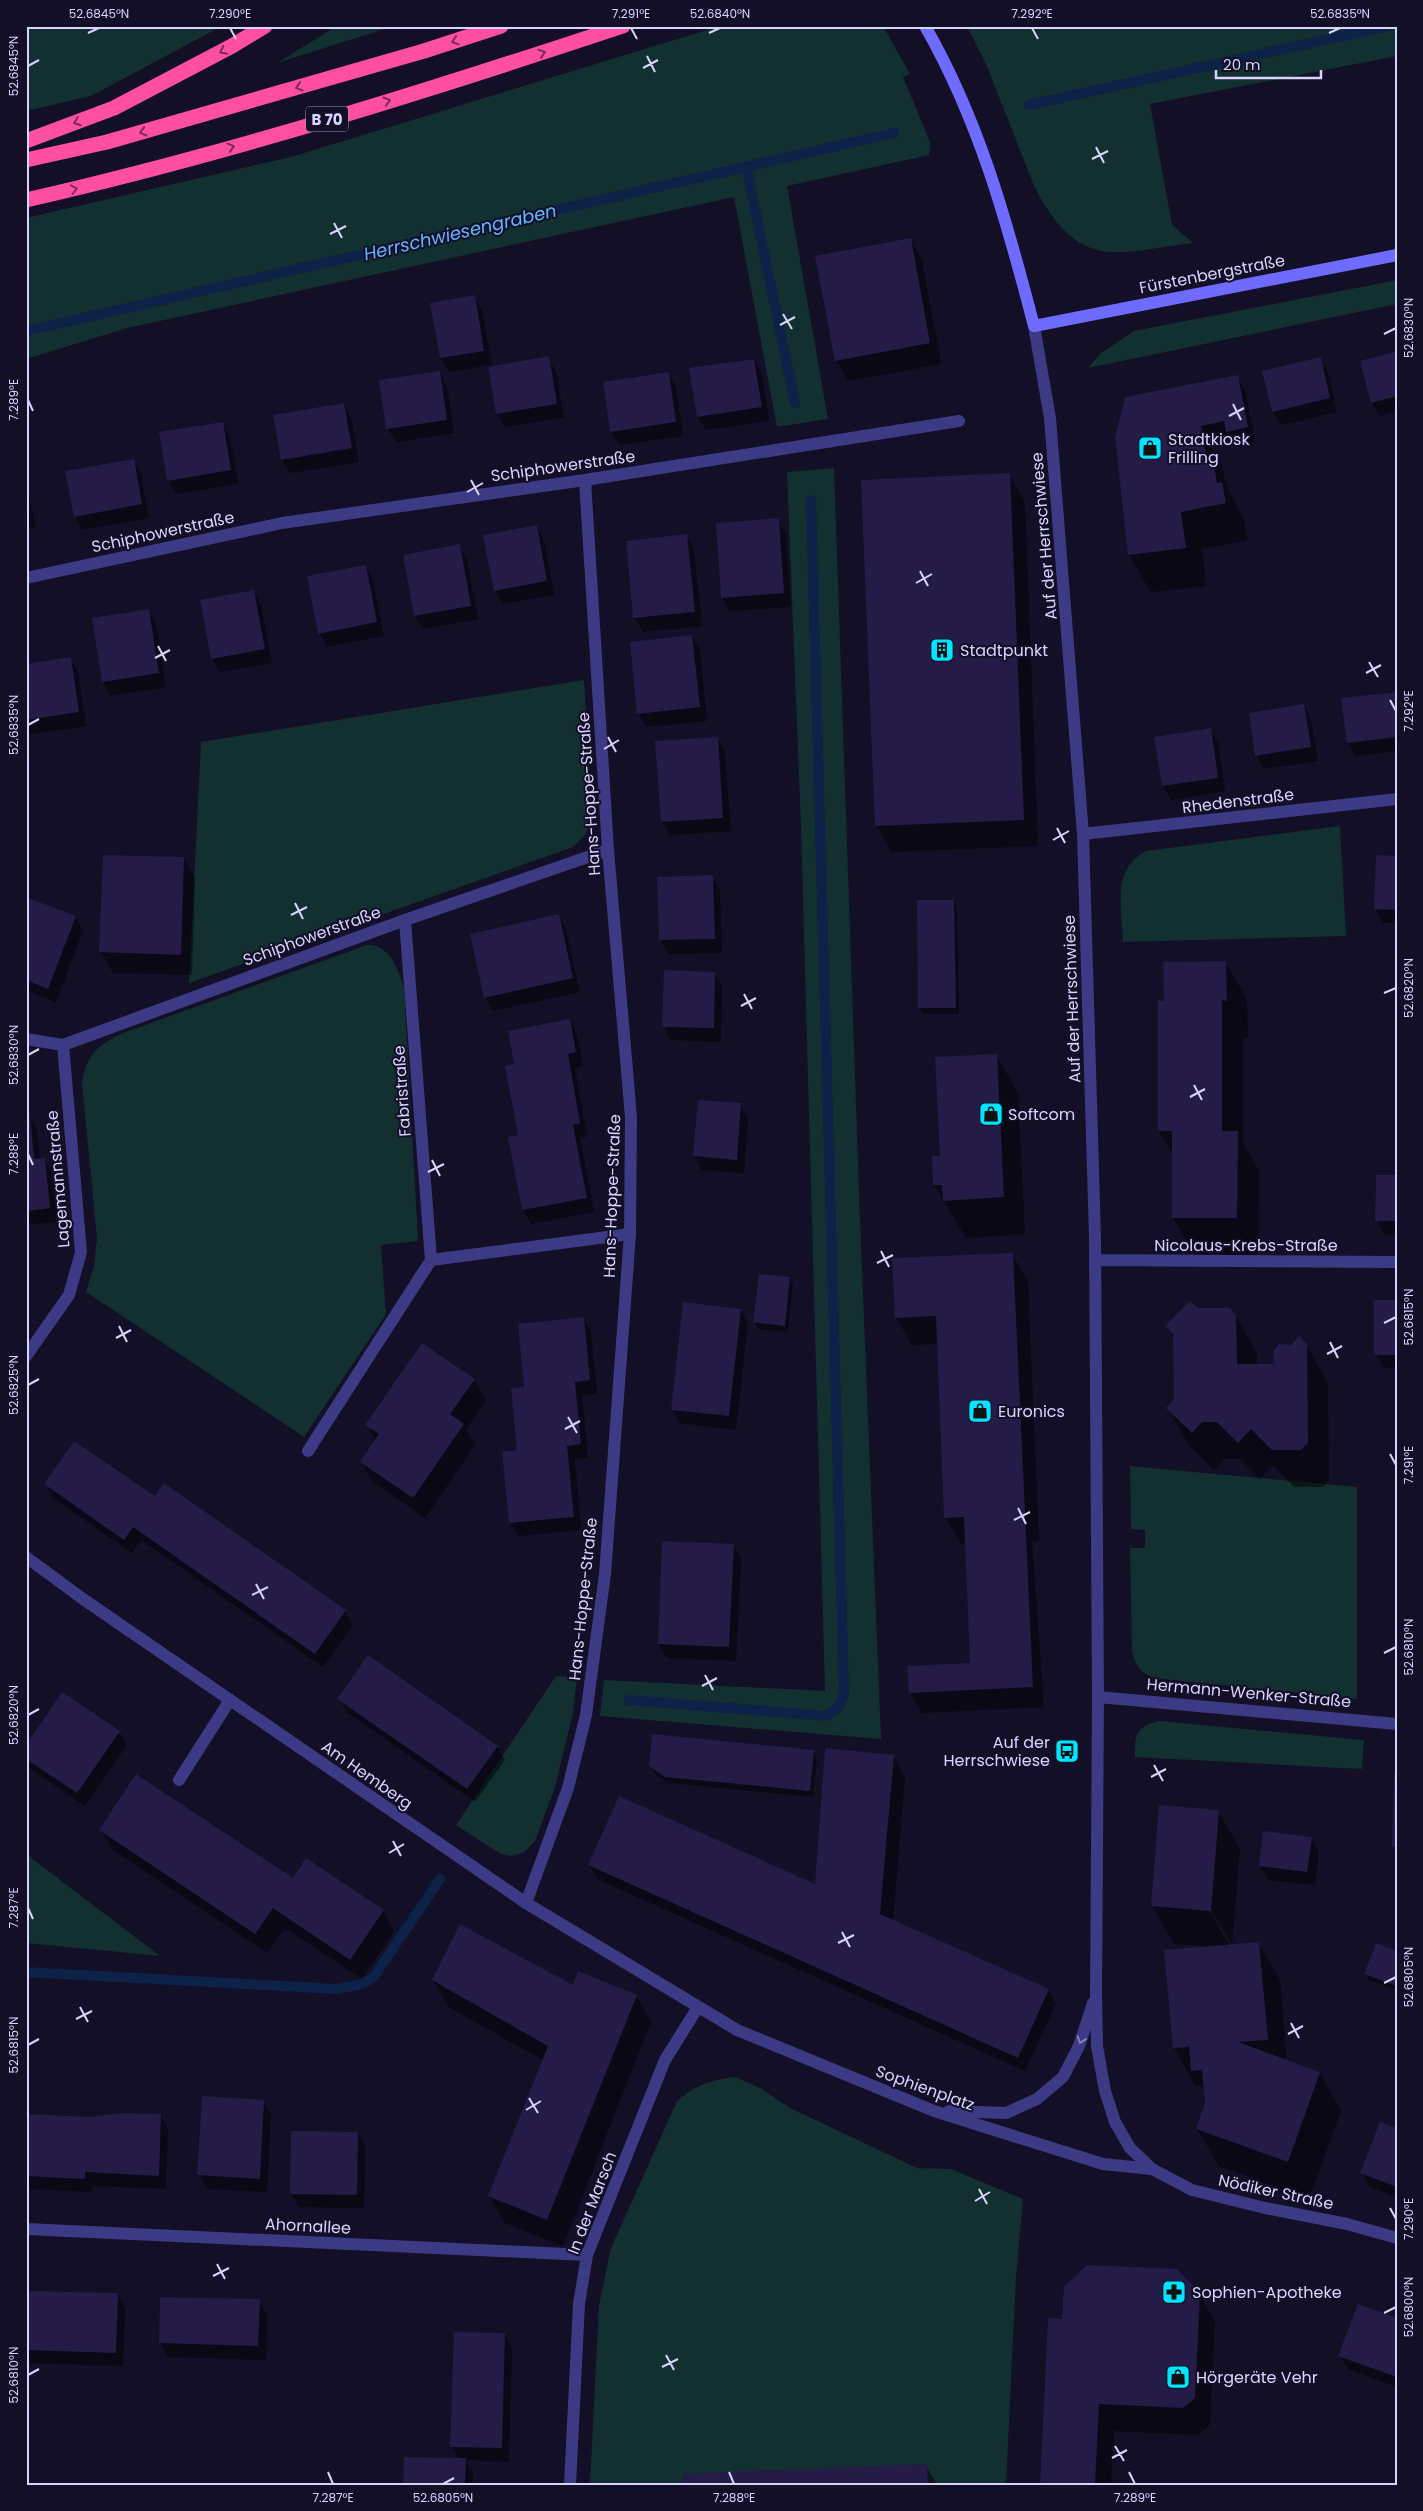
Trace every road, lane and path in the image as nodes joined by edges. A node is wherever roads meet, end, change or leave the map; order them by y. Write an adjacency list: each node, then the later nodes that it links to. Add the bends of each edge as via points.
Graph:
1 (266, 26): 5 (highway, one-way to 5, via 114,108)
2 (501, 26): 6 (highway, B 70, one-way to 6, via 126,137)
3 (624, 26): 7 (highway, B 70, one-way to 3, via 151,170 451,83)
4 (925, 26): 9 (street, Auf der Herrschwiese, via 948,67 981,145 1008,225)
5 (26, 141)
6 (26, 160)
7 (26, 200)
8 (1397, 255): 9 (street, Fürstenbergstraße)
9 (1034, 326): 14 (street, Auf der Herrschwiese, via 1050,418)
10 (959, 421): 11 (street, Schiphowerstraße)
11 (585, 480): 12 (street, Schiphowerstraße, via 282,523); 15 (street, Hans-Hoppe-Straße)
12 (26, 578)
13 (1397, 799): 14 (street, Rhedenstraße)
14 (1083, 834): 21 (street, Auf der Herrschwiese)
15 (608, 850): 16 (street, Schiphowerstraße); 19 (street, Hans-Hoppe-Straße, via 632,1117)
16 (405, 920): 18 (street, Schiphowerstraße); 20 (street, Fabristraße)
17 (26, 1039): 18 (street, Schiphowerstraße)
18 (63, 1045): 23 (street, Lagemannstraße, via 81,1252 69,1296)
19 (630, 1234): 20 (street); 30 (street, Hans-Hoppe-Straße, via 605,1574 586,1715 568,1788)
20 (431, 1260): 24 (street)
21 (1095, 1260): 22 (street, Nicolaus-Krebs-Straße); 26 (street, Auf der Herrschwiese)
22 (1397, 1262)
23 (26, 1356)
24 (308, 1451)
25 (26, 1557): 27 (street, Am Hemberg)
26 (1098, 1697): 28 (street, Hermann-Wenker-Straße); 31 (street, Auf der Herrschwiese)
27 (230, 1700): 29 (street); 30 (street, Am Hemberg)
28 (1397, 1724)
29 (178, 1780)
30 (526, 1903): 32 (street, Am Hemberg)
31 (1096, 1994): 33 (street, Auf der Herrschwiese, one-way to 33, via 1079,2046 1063,2077 1037,2099 1006,2113); 34 (street, Auf der Herrschwiese, via 1097,2046 1115,2122 1130,2148)
32 (698, 2007): 33 (street, Sophienplatz, via 771,2045); 37 (street, In der Marsch, via 665,2060)
33 (934, 2111): 34 (street, Sophienplatz, via 1103,2164)
34 (1152, 2169): 36 (street, Nödiker Straße, via 1192,2190)
35 (26, 2228): 37 (street, Ahornallee)
36 (1397, 2238)
37 (587, 2255): 38 (street, In der Marsch, via 579,2304)
38 (570, 2485)

